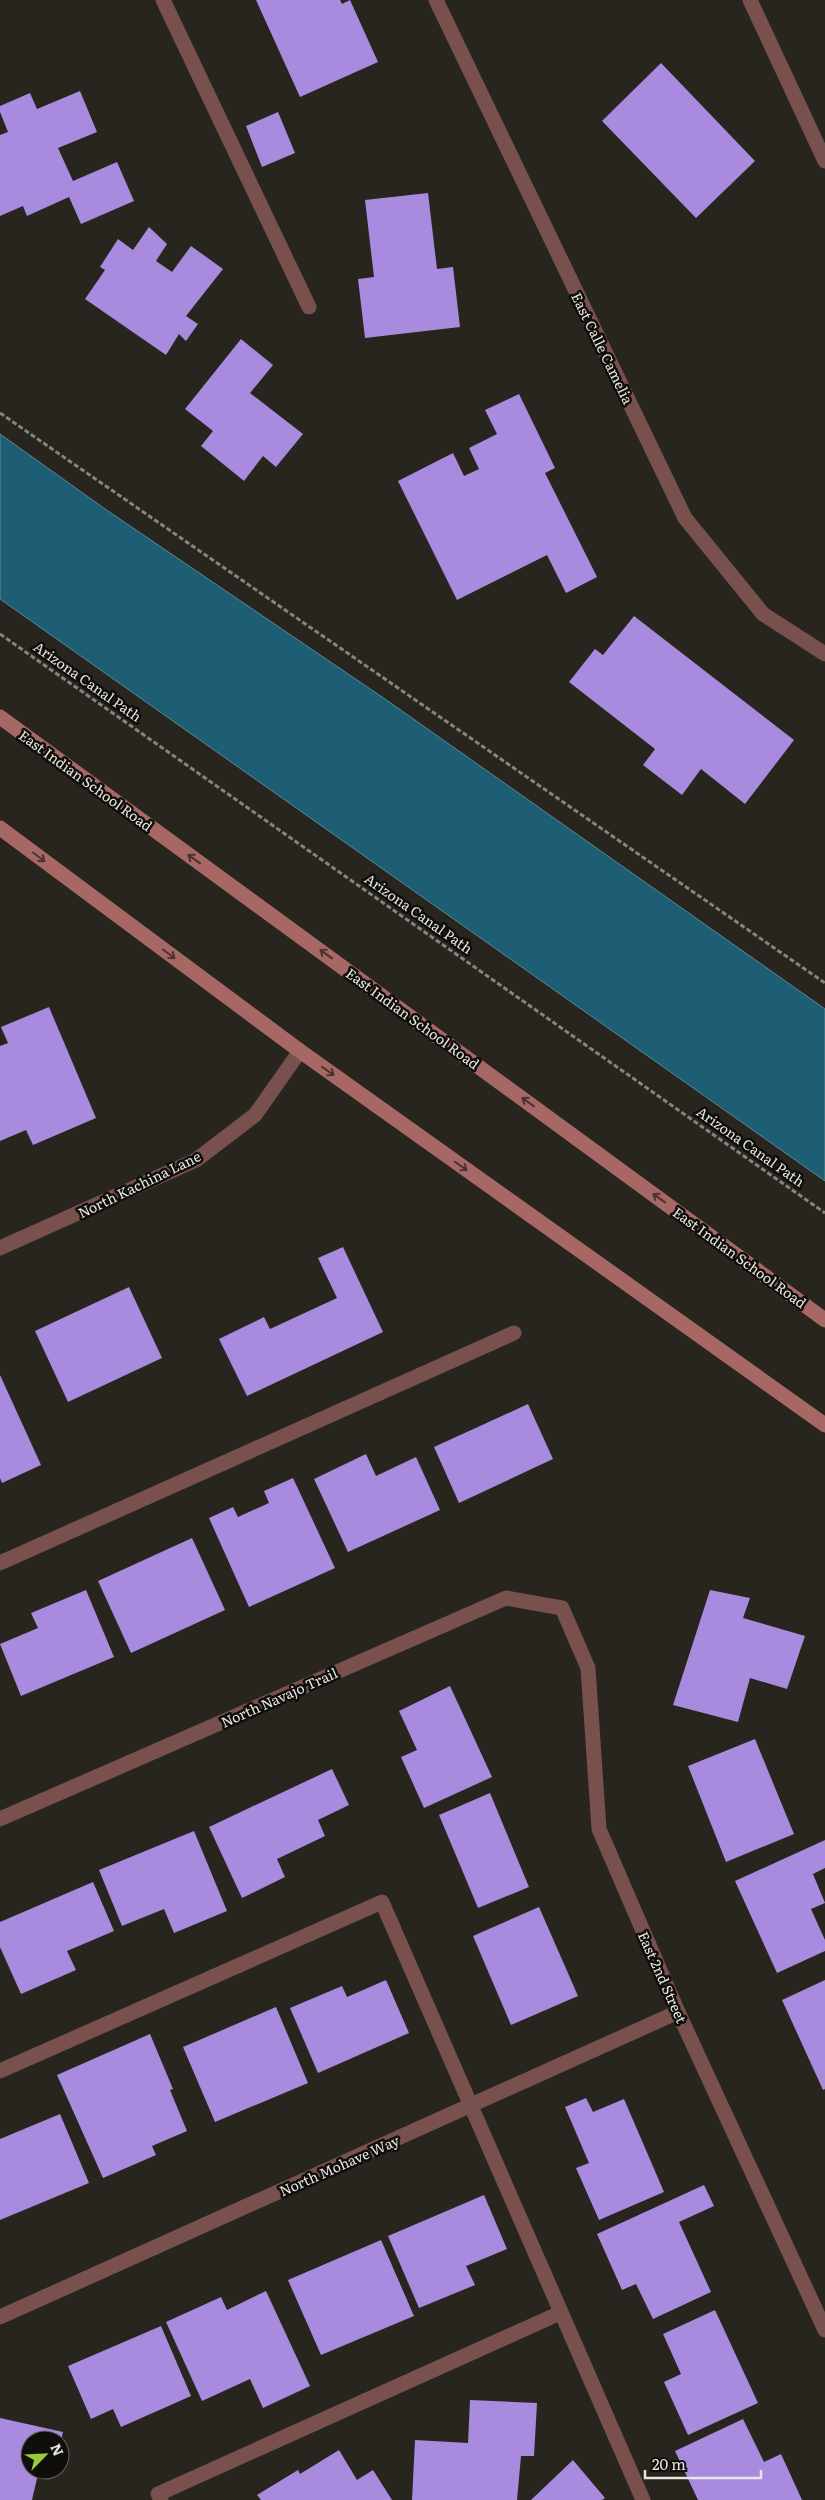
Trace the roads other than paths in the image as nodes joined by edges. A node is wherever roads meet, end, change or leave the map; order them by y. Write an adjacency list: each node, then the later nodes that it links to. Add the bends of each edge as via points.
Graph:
1 (163, 0): 5 (street)
2 (436, 0): 6 (street, East Calle Camelia, via 685,518 763,614)
3 (750, 0): 4 (street)
4 (825, 161)
5 (309, 307)
6 (825, 654)
7 (0, 717): 11 (main road, East Indian School Road, one-way to 7)
8 (0, 828): 9 (main road, one-way to 9)
9 (300, 1051): 10 (street, North Kachina Lane, via 255,1115 196,1160); 13 (main road, one-way to 13)
10 (0, 1248)
11 (825, 1320)
12 (514, 1334): 14 (street)
13 (825, 1425)
14 (0, 1563)
15 (562, 1608): 16 (street, North Navajo Trail, via 506,1598); 17 (street, East 2nd Street, via 588,1668 599,1829)
16 (0, 1819)
17 (678, 2012): 19 (street, North Mohave Way); 22 (street, East 2nd Street)
18 (0, 2071): 19 (street, via 382,1902)
19 (469, 2106): 20 (street); 21 (street, North Mohave Way)
20 (560, 2313): 23 (street, via 158,2494); 24 (street)
21 (0, 2317)
22 (825, 2330)
23 (161, 2500)
24 (643, 2500)

